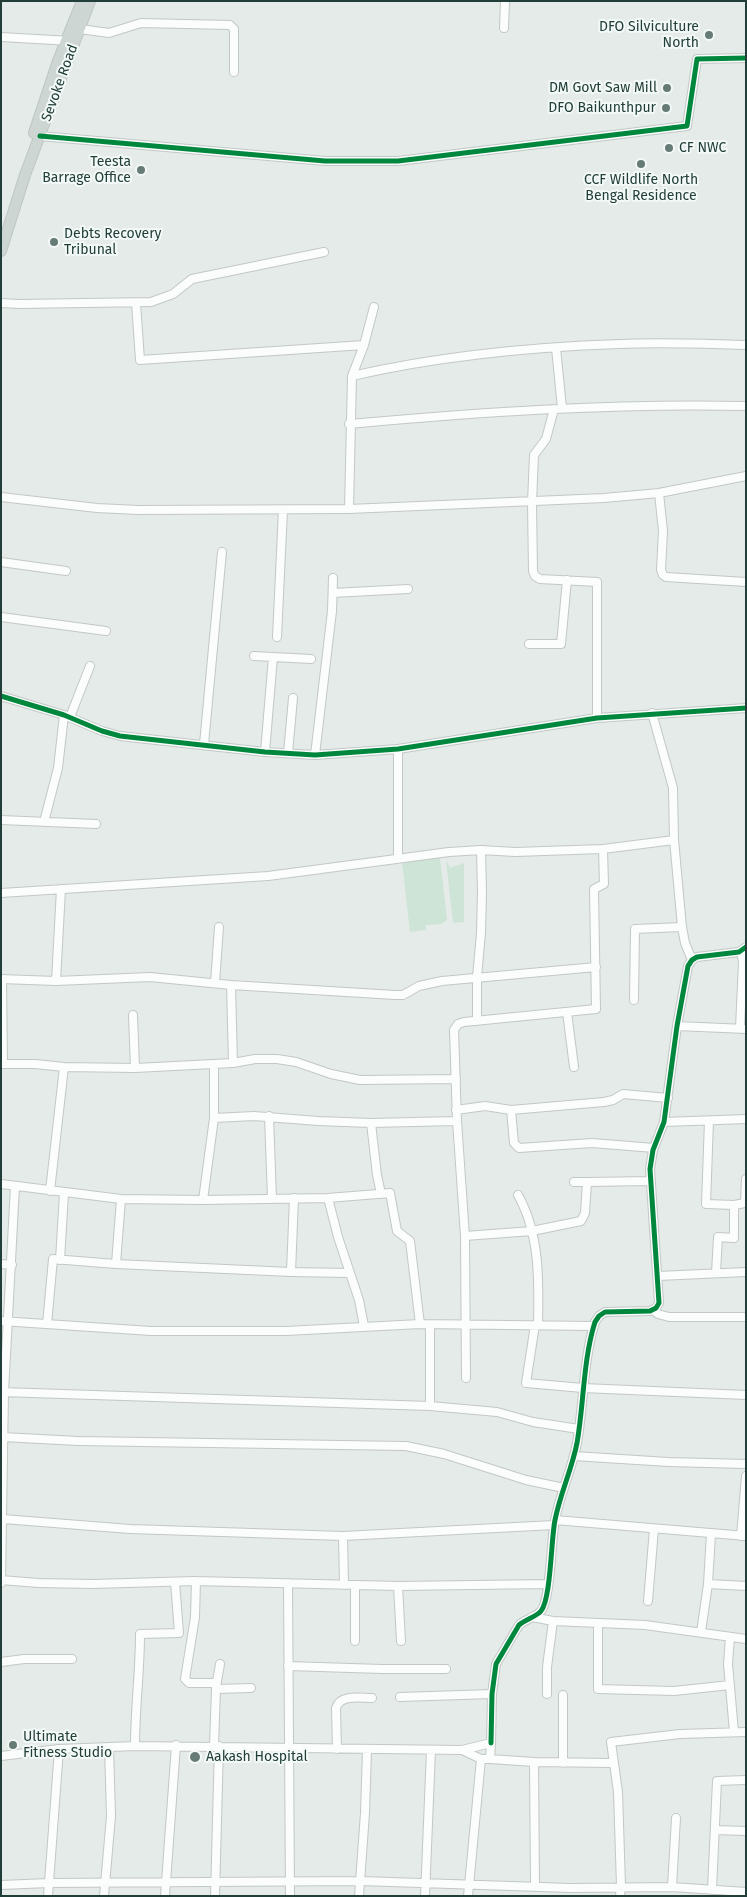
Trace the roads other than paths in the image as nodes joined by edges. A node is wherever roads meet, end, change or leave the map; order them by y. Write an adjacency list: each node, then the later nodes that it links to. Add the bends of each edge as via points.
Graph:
1 (82, 1): 7 (main road, Sevoke Road)
2 (90, 1): 5 (main road, Sevoke Road)
3 (505, 1): 4 (street)
4 (504, 28)
5 (80, 29): 7 (main road, Sevoke Road); 9 (street, via 109,33 141,23 230,25 234,30)
6 (1, 37): 7 (street)
7 (70, 41): 10 (main road, Sevoke Road); 11 (main road, Sevoke Road)
8 (746, 58): 10 (street, via 697,59 686,126 398,161 325,161)
9 (234, 72)
10 (40, 136): 12 (main road, Sevoke Road)
11 (1, 232)
12 (1, 251)
13 (324, 252): 15 (street, via 192,279 166,297)
14 (1, 303): 15 (street)
15 (136, 303): 17 (street, via 140,360)
16 (374, 307): 17 (street)
17 (364, 345): 20 (street)
18 (746, 345): 19 (street, via 621,344)
19 (556, 348): 20 (street, via 458,356); 22 (street)
20 (352, 376): 23 (street)
21 (746, 406): 22 (street, via 670,404)
22 (558, 408): 23 (street); 27 (street, via 546,439 534,455)
23 (350, 424): 29 (street)
24 (746, 476): 25 (street)
25 (659, 493): 27 (street); 35 (street, via 663,575)
26 (1, 496): 28 (street, via 138,510)
27 (532, 503): 29 (street); 34 (street, via 533,574 540,579)
28 (283, 510): 29 (street); 40 (street)
29 (349, 510)
30 (222, 552): 52 (street)
31 (1, 562): 32 (street)
32 (66, 571)
33 (333, 578): 37 (street)
34 (567, 580): 41 (street, via 560,644); 51 (street, via 597,582)
35 (746, 582)
36 (408, 589): 37 (street)
37 (333, 593): 56 (street)
38 (1, 617): 39 (street)
39 (106, 631)
40 (277, 637)
41 (529, 644)
42 (254, 656): 43 (street)
43 (273, 657): 44 (street); 54 (street)
44 (311, 659)
45 (90, 666): 50 (street)
46 (1, 696): 50 (street)
47 (293, 698): 55 (street)
48 (746, 708): 49 (street)
49 (652, 714): 51 (street); 60 (street, via 673,788)
50 (67, 716): 52 (street, via 120,736); 58 (street)
51 (597, 718): 53 (street)
52 (204, 744): 54 (street)
53 (398, 749): 56 (street); 63 (street)
54 (265, 752): 55 (street)
55 (288, 753): 56 (street)
56 (315, 755)
57 (1, 820): 58 (street)
58 (44, 822): 59 (street)
59 (96, 824)
60 (674, 840): 61 (street); 67 (street)
61 (603, 849): 62 (street); 71 (street, via 604,884 594,889)
62 (481, 850): 63 (street); 72 (street, via 481,933)
63 (398, 859): 64 (street, via 268,876)
64 (61, 889): 65 (street); 74 (street)
65 (1, 893)
66 (219, 927): 75 (street)
67 (682, 927): 69 (street); 77 (street, via 635,929)
68 (743, 949): 69 (street); 70 (street)
69 (692, 960): 81 (street, via 688,966)
70 (744, 963): 82 (street)
71 (596, 967): 72 (street); 78 (street, via 596,1009)
72 (477, 977): 76 (street, via 428,984 403,995); 80 (street)
73 (2, 979): 74 (street); 84 (street)
74 (56, 981): 75 (street, via 140,977)
75 (215, 983): 76 (street)
76 (231, 985): 83 (street)
77 (634, 1000)
78 (567, 1012): 80 (street); 87 (street)
79 (133, 1015): 88 (street)
80 (477, 1021): 89 (street, via 461,1022 455,1028)
81 (677, 1026): 82 (street); 90 (street)
82 (743, 1028)
83 (233, 1063): 85 (street); 89 (street, via 288,1060 360,1080)
84 (2, 1064): 86 (street)
85 (214, 1064): 88 (street); 94 (street)
86 (64, 1067): 88 (street); 107 (street)
87 (574, 1067)
88 (135, 1068)
89 (456, 1079): 91 (street)
90 (668, 1098): 92 (street, via 624,1094 604,1102); 98 (street)
91 (456, 1110): 92 (street, via 485,1106); 96 (street)
92 (511, 1110): 100 (street, via 514,1143 519,1148 592,1143)
93 (269, 1116): 94 (street); 99 (street); 111 (street)
94 (214, 1118): 115 (street)
95 (746, 1119): 97 (street)
96 (457, 1120): 99 (street); 118 (street)
97 (709, 1121): 98 (street); 116 (street, via 706,1204)
98 (664, 1122): 100 (street)
99 (371, 1123): 109 (street)
100 (654, 1148): 102 (street)
101 (746, 1179): 116 (street, via 745,1203)
102 (650, 1181): 104 (street); 127 (street)
103 (574, 1182): 104 (street)
104 (587, 1182): 117 (street, via 585,1213 581,1221)
105 (1, 1184): 106 (street)
106 (15, 1186): 107 (street); 122 (street)
107 (50, 1190): 108 (street)
108 (64, 1193): 114 (street); 119 (street)
109 (381, 1194): 113 (street); 132 (street, via 390,1194 397,1231 410,1242)
110 (518, 1195): 117 (street)
111 (272, 1198): 112 (street); 115 (street)
112 (294, 1198): 113 (street); 123 (street)
113 (328, 1198): 125 (street)
114 (121, 1199): 115 (street); 121 (street)
115 (203, 1200)
116 (734, 1205): 126 (street, via 734,1238 718,1237)
117 (532, 1231): 118 (street); 135 (street, via 538,1276)
118 (465, 1236): 133 (street)
119 (60, 1260): 121 (street); 131 (street, via 53,1259)
120 (1, 1264): 122 (street)
121 (116, 1264): 123 (street)
122 (12, 1265): 130 (street)
123 (291, 1272): 125 (street)
124 (746, 1272): 126 (street)
125 (350, 1273): 136 (street)
126 (716, 1273): 127 (street)
127 (658, 1276): 128 (street, via 659,1303)
128 (653, 1310): 129 (street, via 668,1317); 137 (street, via 605,1312 598,1316)
129 (746, 1317)
130 (4, 1321): 131 (street); 140 (street)
131 (47, 1324): 136 (street, via 152,1331 286,1331)
132 (420, 1324): 134 (street); 136 (street)
133 (466, 1324): 134 (street); 135 (street); 138 (street)
134 (430, 1325): 142 (street)
135 (536, 1325): 137 (street); 139 (street, via 526,1383)
136 (364, 1326)
137 (594, 1326): 139 (street)
138 (466, 1378)
139 (583, 1388): 141 (street); 143 (street)
140 (3, 1392): 142 (street); 144 (street)
141 (746, 1395)
142 (430, 1406): 143 (street, via 497,1412 546,1425)
143 (579, 1429): 146 (street)
144 (3, 1437): 145 (street); 149 (street, via 406,1446)
145 (2, 1449): 150 (street)
146 (574, 1456): 147 (street); 149 (street)
147 (746, 1464)
148 (746, 1476): 155 (street)
149 (564, 1488): 151 (street)
150 (3, 1519): 154 (street, via 130,1529); 156 (street)
151 (554, 1522): 152 (street); 154 (street); 161 (street)
152 (654, 1529): 153 (street); 167 (street)
153 (711, 1534): 155 (street); 162 (street)
154 (343, 1536): 163 (street)
155 (743, 1536)
156 (1, 1580): 158 (street, via 92,1584); 160 (street)
157 (196, 1581): 158 (street); 159 (street); 182 (street, via 185,1678 189,1683)
158 (175, 1582): 192 (street, via 179,1633 140,1634)
159 (288, 1583): 163 (street); 179 (street)
160 (1, 1584)
161 (548, 1584): 165 (street); 168 (street, via 542,1611)
162 (708, 1584): 166 (street); 171 (street)
163 (344, 1585): 164 (street)
164 (356, 1585): 165 (street); 174 (street)
165 (398, 1586): 175 (street)
166 (746, 1586)
167 (648, 1601)
168 (532, 1617): 169 (street); 184 (street, via 519,1625 500,1655 493,1673)
169 (552, 1621): 170 (street); 185 (street)
170 (598, 1624): 171 (street, via 645,1625); 181 (street, via 598,1689 674,1691)
171 (701, 1632): 172 (street)
172 (730, 1636): 173 (street); 181 (street)
173 (746, 1639)
174 (355, 1641)
175 (401, 1641)
176 (72, 1659): 177 (street)
177 (1, 1662)
178 (220, 1664): 182 (street)
179 (288, 1666): 180 (street); 196 (street)
180 (446, 1669)
181 (730, 1685): 189 (street)
182 (216, 1686): 183 (street); 194 (street)
183 (251, 1688)
184 (492, 1694): 187 (street); 191 (street)
185 (547, 1694)
186 (563, 1695): 206 (street)
187 (400, 1697)
188 (372, 1698): 198 (street, via 343,1699 337,1703)
189 (734, 1732): 190 (street); 207 (street, via 611,1742)
190 (746, 1732)
191 (490, 1742): 201 (street); 204 (street)
192 (135, 1746): 193 (street); 195 (street)
193 (176, 1746): 194 (street); 215 (street)
194 (216, 1746): 196 (street); 216 (street)
195 (109, 1747): 197 (street); 214 (street, via 111,1816)
196 (288, 1748): 198 (street); 212 (street)
197 (59, 1749): 202 (street); 217 (street)
198 (337, 1749): 199 (street)
199 (367, 1750): 200 (street); 213 (street)
200 (431, 1750): 201 (street); 218 (street)
201 (462, 1750): 203 (street)
202 (1, 1756)
203 (480, 1759): 204 (street); 220 (street)
204 (490, 1759): 205 (street)
205 (534, 1762): 206 (street); 222 (street)
206 (563, 1763): 207 (street)
207 (613, 1763): 223 (street, via 618,1792)
208 (746, 1780): 210 (street, via 717,1781)
209 (676, 1818): 224 (street)
210 (716, 1830): 211 (street); 225 (street)
211 (746, 1831)
212 (290, 1881): 213 (street); 216 (street); 232 (street)
213 (360, 1881): 218 (street); 233 (street)
214 (106, 1882): 215 (street); 217 (street); 229 (street)
215 (165, 1882): 216 (street); 230 (street)
216 (215, 1882): 231 (street)
217 (49, 1883): 219 (street); 228 (street)
218 (426, 1884): 220 (street); 234 (street)
219 (1, 1885)
220 (468, 1885): 221 (street); 235 (street)
221 (525, 1886): 222 (street); 236 (street)
222 (535, 1886): 223 (street)
223 (621, 1886): 224 (street); 237 (street)
224 (672, 1887): 226 (street)
225 (712, 1890): 226 (street); 227 (street)
226 (698, 1892)
227 (746, 1892)
228 (48, 1896)
229 (104, 1896)
230 (165, 1896)
231 (215, 1896)
232 (290, 1896)
233 (359, 1896)
234 (425, 1896)
235 (468, 1896)
236 (525, 1896)
237 (620, 1896)

